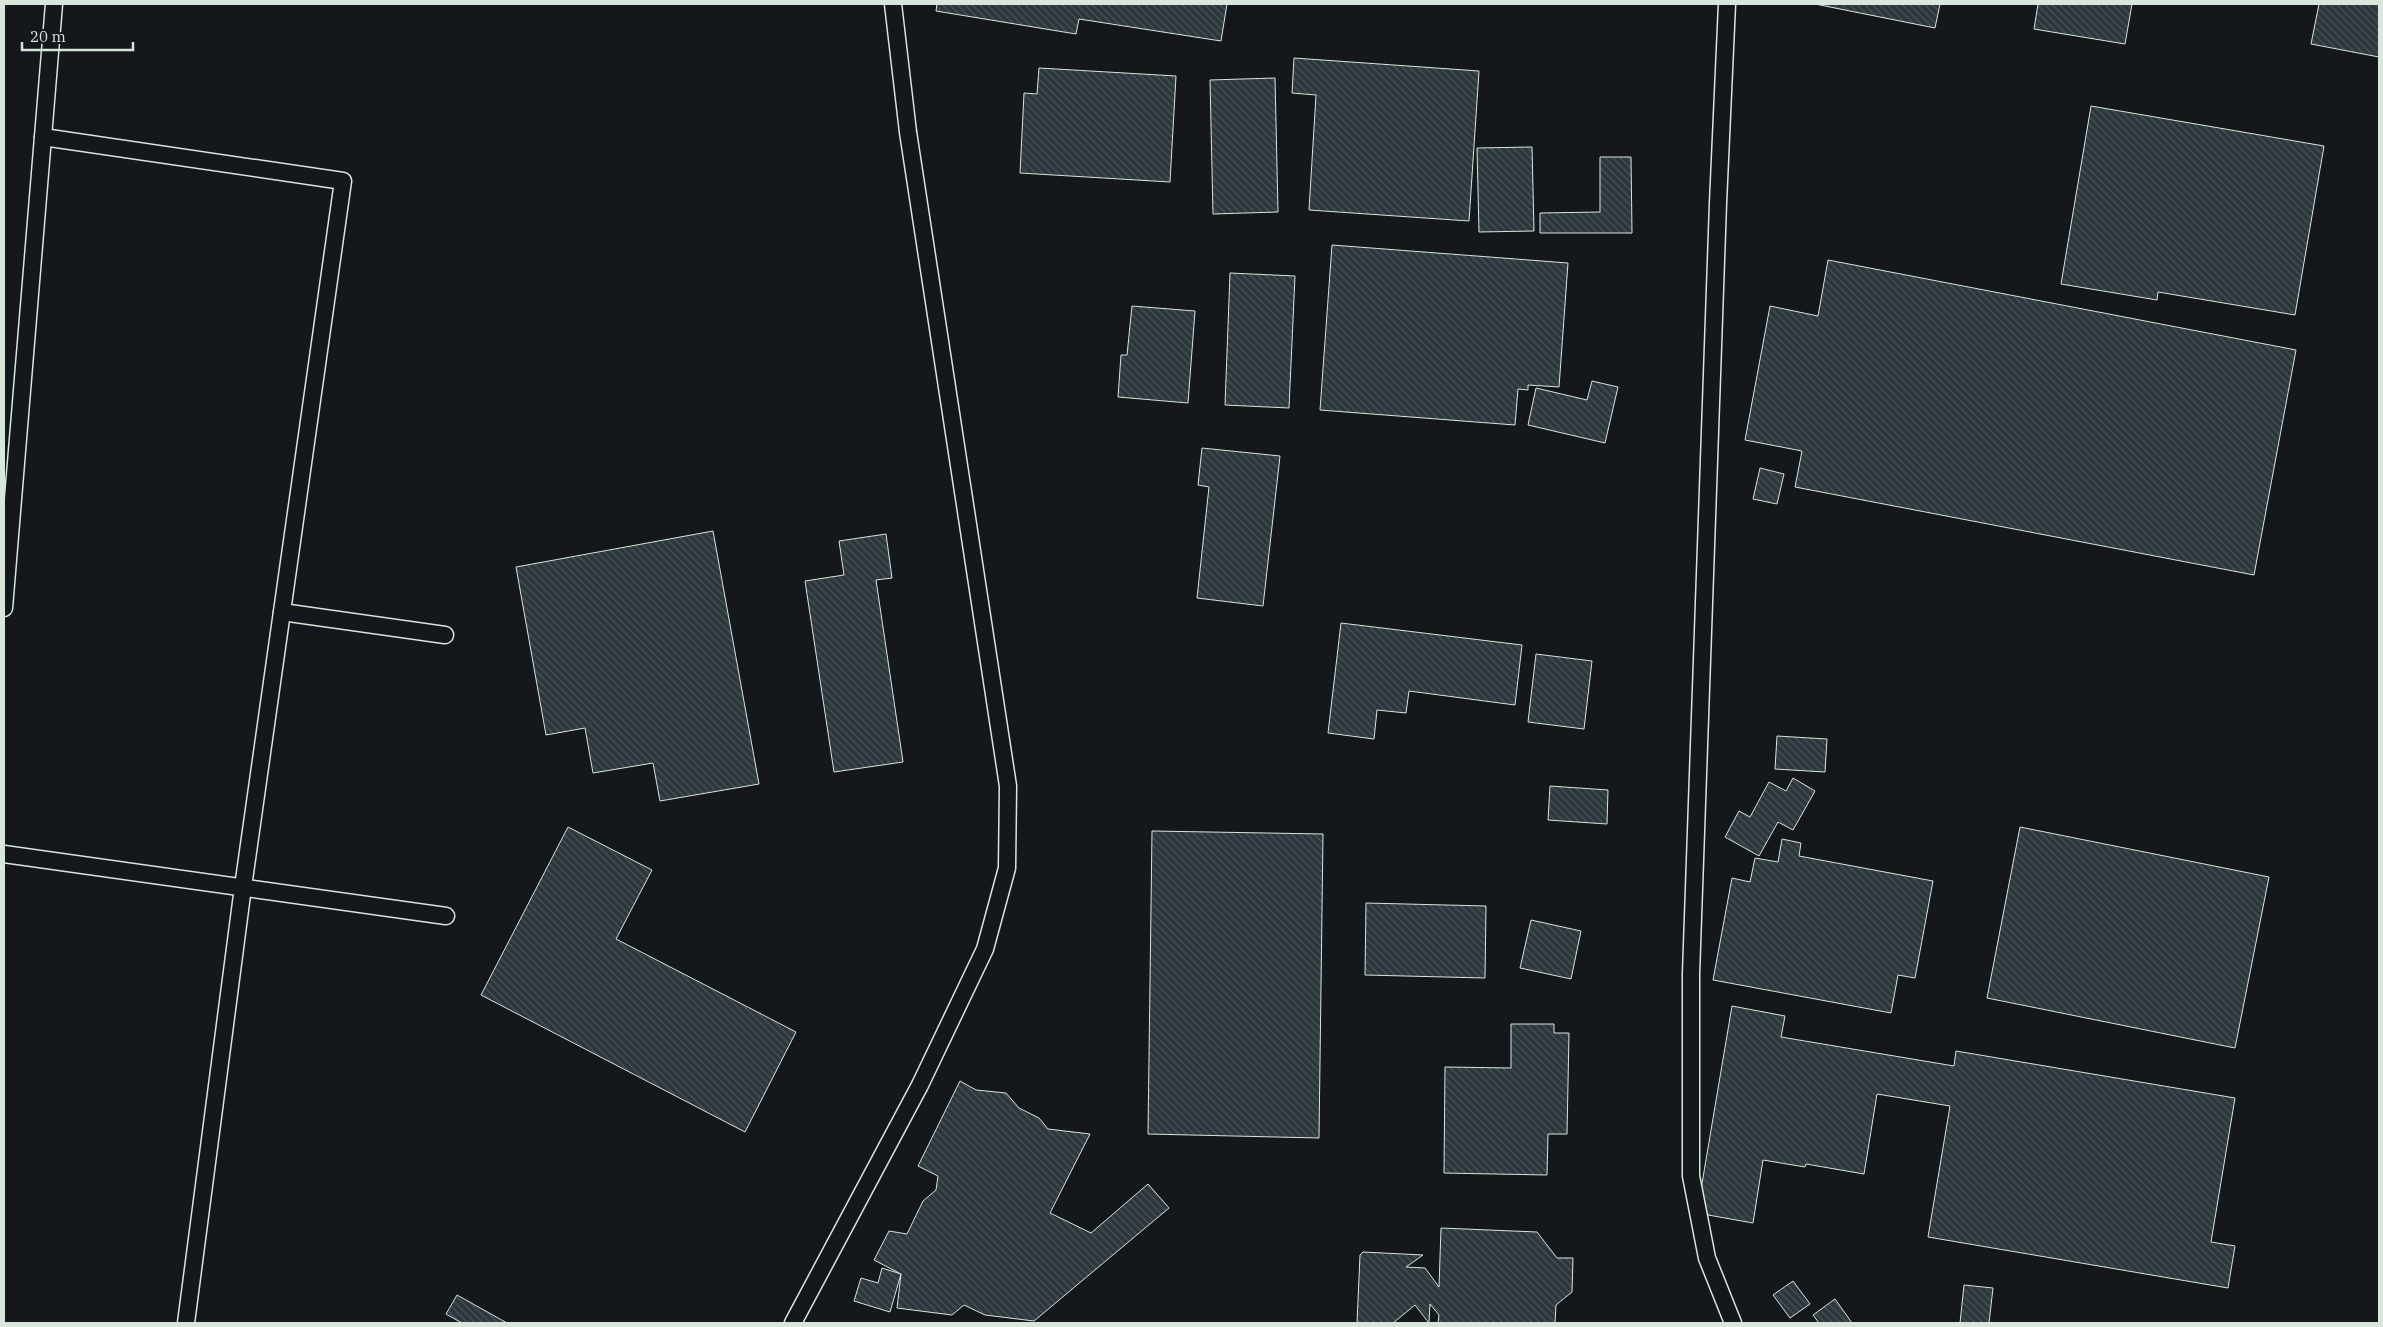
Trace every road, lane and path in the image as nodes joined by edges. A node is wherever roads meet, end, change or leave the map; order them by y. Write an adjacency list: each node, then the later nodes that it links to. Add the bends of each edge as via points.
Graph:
1 (54, 4): 4 (lane)
2 (893, 4): 12 (lane, via 908,132 1008,786 1007,868 985,949 920,1085)
3 (1727, 4): 13 (lane, via 1716,232 1691,974 1691,1176 1707,1258)
4 (44, 137): 5 (lane); 6 (lane, via 343,181)
5 (4, 608)
6 (282, 612): 7 (lane); 9 (lane)
7 (445, 635)
8 (4, 854): 9 (lane)
9 (243, 886): 10 (lane); 11 (lane)
10 (446, 916)
11 (186, 1323)
12 (793, 1323)
13 (1733, 1323)

